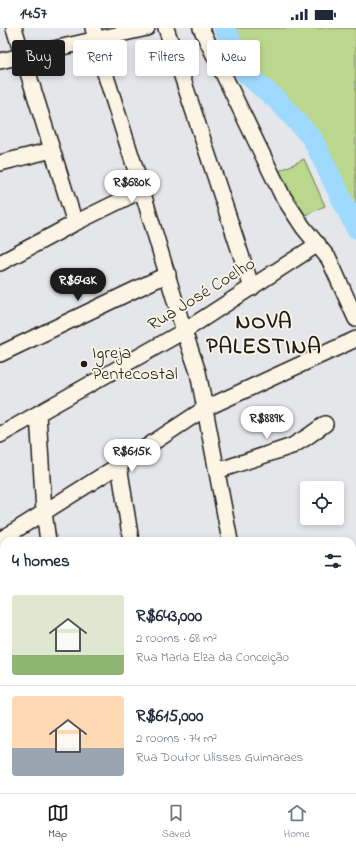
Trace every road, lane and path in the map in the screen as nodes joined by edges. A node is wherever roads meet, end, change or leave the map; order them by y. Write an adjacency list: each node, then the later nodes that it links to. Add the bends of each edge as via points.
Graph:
1 (14, 28): 6 (street)
2 (147, 28): 5 (street)
3 (166, 28): 18 (street)
4 (201, 28): 15 (street, via 282,195 303,227)
5 (94, 34): 7 (street); 13 (street)
6 (18, 40)
7 (65, 43)
8 (12, 58): 9 (street)
9 (0, 61)
10 (29, 76): 11 (street)
11 (52, 150): 12 (street); 14 (street)
12 (0, 163)
13 (142, 190): 14 (street); 17 (street)
14 (75, 223): 16 (street)
15 (318, 244): 18 (street, Rua José Coelho); 19 (street, via 329,259)
16 (0, 263)
17 (168, 274): 20 (street); 22 (street)
18 (252, 288): 20 (street, Rua José Coelho)
19 (356, 319)
20 (184, 331): 23 (street, via 198,372); 24 (street, Rua José Coelho)
21 (356, 339): 23 (street)
22 (0, 354)
23 (204, 409): 27 (street); 28 (street)
24 (38, 414): 26 (street, Rua José Coelho); 29 (street)
25 (325, 424): 28 (street, via 292,446)
26 (0, 435)
27 (120, 465): 29 (street); 32 (street)
28 (217, 471): 33 (street)
29 (44, 512): 30 (street); 31 (street)
30 (5, 537)
31 (47, 537)
32 (130, 537)
33 (229, 537)

